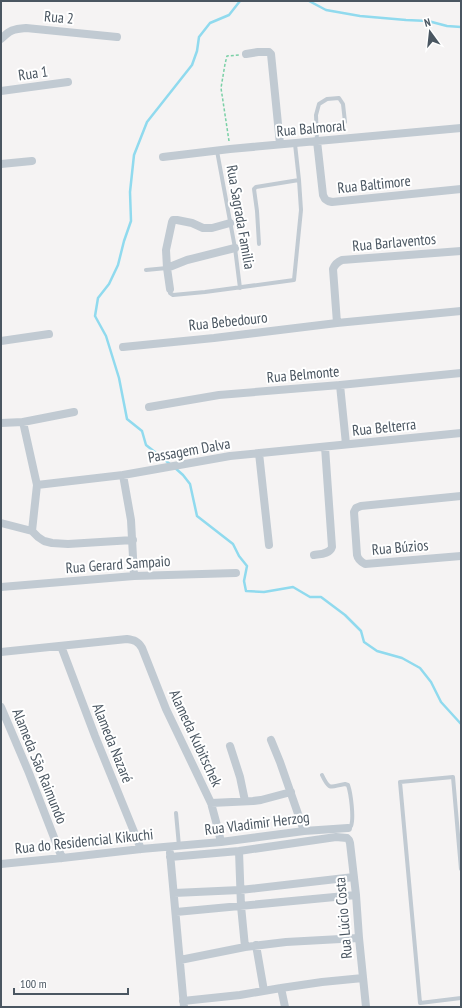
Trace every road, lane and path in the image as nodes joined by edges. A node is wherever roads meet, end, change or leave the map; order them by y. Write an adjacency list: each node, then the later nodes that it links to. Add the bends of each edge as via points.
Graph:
1 (117, 37): 2 (street, Rua 2, via 15,28)
2 (1, 39)
3 (246, 54): 9 (street, via 271,54); 11 (path, via 227,56 225,64 221,88)
4 (68, 82): 5 (street, Rua 1)
5 (1, 91)
6 (345, 122): 8 (lane, via 343,104 339,98 327,99 319,104 316,116)
7 (461, 128): 8 (street, Rua Balmoral)
8 (317, 141): 10 (street, Rua Balmoral); 17 (street, Rua Baltimore, via 322,189 328,201)
9 (280, 144): 10 (street, Rua Balmoral); 11 (street, Rua Balmoral)
10 (295, 144): 16 (lane)
11 (230, 149): 12 (street, Rua Balmoral)
12 (217, 151): 13 (street, Rua Balmoral); 18 (lane, Rua Sagrada Familia)
13 (163, 157)
14 (32, 161): 15 (street)
15 (1, 164)
16 (299, 180): 19 (lane, via 254,189); 24 (lane, via 301,210 294,280)
17 (461, 189)
18 (230, 223): 20 (lane, Rua Sagrada Familia); 22 (street, via 203,228 173,220 166,250)
19 (259, 244)
20 (235, 248): 22 (street, via 187,260); 24 (lane, Rua Sagrada Familia)
21 (461, 251): 27 (street, Rua Barlaventos, via 337,262 333,269)
22 (167, 268): 23 (lane); 25 (street)
23 (146, 270)
24 (240, 288): 25 (lane, via 173,295)
25 (170, 289)
26 (461, 311): 27 (street, Rua Bebedouro)
27 (337, 323): 30 (street, Rua Bebedouro)
28 (49, 334): 29 (street)
29 (1, 341)
30 (123, 347)
31 (461, 373): 32 (street, Rua Belmonte)
32 (340, 385): 33 (street, Rua Belmonte, via 219,394); 38 (street, Rua Belterra)
33 (149, 407)
34 (74, 412): 35 (street)
35 (23, 422): 36 (street); 42 (street)
36 (1, 423)
37 (461, 433): 38 (street, Rua Belterra)
38 (346, 444): 39 (street, Passagem Dalva)
39 (325, 447): 40 (street, Passagem Dalva); 48 (street, via 332,550)
40 (258, 453): 41 (street, Passagem Dalva); 47 (street)
41 (123, 475): 42 (street, Passagem Dalva); 46 (street)
42 (36, 485): 45 (street)
43 (461, 496): 49 (street, Rua Búzios, via 368,505 358,507 354,512 357,555 365,564)
44 (1, 523): 45 (street)
45 (32, 531): 46 (street, via 44,541 52,543)
46 (133, 540): 51 (street)
47 (269, 545)
48 (314, 555)
49 (461, 556)
50 (236, 573): 51 (street, Rua Gerard Sampaio)
51 (134, 576): 52 (street, Rua Gerard Sampaio)
52 (1, 587)
53 (61, 646): 54 (street); 61 (street, Alameda Kubitschek, via 127,639 136,641 142,648 166,709); 68 (street, Alameda Nazaré)
54 (1, 652)
55 (1, 707): 71 (street, Alameda São Raimundo)
56 (271, 740): 59 (street)
57 (230, 746): 60 (street)
58 (322, 776): 63 (lane, via 329,786 348,785 353,822)
59 (291, 792): 60 (street, via 261,800); 64 (street)
60 (245, 801): 61 (street)
61 (211, 803): 65 (street, Alameda Kubitschek)
62 (176, 813): 67 (lane)
63 (348, 828): 64 (street, Rua Vladimir Herzog)
64 (304, 831): 65 (street, Rua Vladimir Herzog)
65 (221, 842): 67 (street, Rua Vladimir Herzog)
66 (169, 846): 67 (street, Rua Vladimir Herzog); 68 (street, Rua do Residencial Kikuchi); 70 (street)
67 (179, 846)
68 (141, 849): 71 (street, Rua do Residencial Kikuchi)
69 (239, 851): 70 (street); 74 (street, Rua Lúcio Costa, via 336,837 347,838 350,840); 75 (street)
70 (170, 857): 76 (street)
71 (62, 858): 72 (street, Rua do Residencial Kikuchi)
72 (1, 864)
73 (461, 869): 87 (lane, via 453,776 400,782 420,1003)
74 (354, 877): 75 (street); 77 (street, Rua Lúcio Costa)
75 (240, 890): 76 (street); 78 (street)
76 (174, 893): 79 (street)
77 (356, 895): 78 (street); 80 (street, Rua Lúcio Costa)
78 (241, 906): 79 (street); 82 (street)
79 (176, 912): 83 (street)
80 (359, 938): 81 (street); 84 (street, Rua Lúcio Costa)
81 (256, 945): 82 (street); 86 (street)
82 (245, 947): 83 (street)
83 (180, 960): 88 (street)
84 (363, 978): 85 (street); 90 (street, Rua Lúcio Costa)
85 (281, 988): 86 (street); 89 (street)
86 (264, 991): 88 (street)
87 (461, 998)
88 (184, 1004)
89 (286, 1007)
90 (366, 1007)

